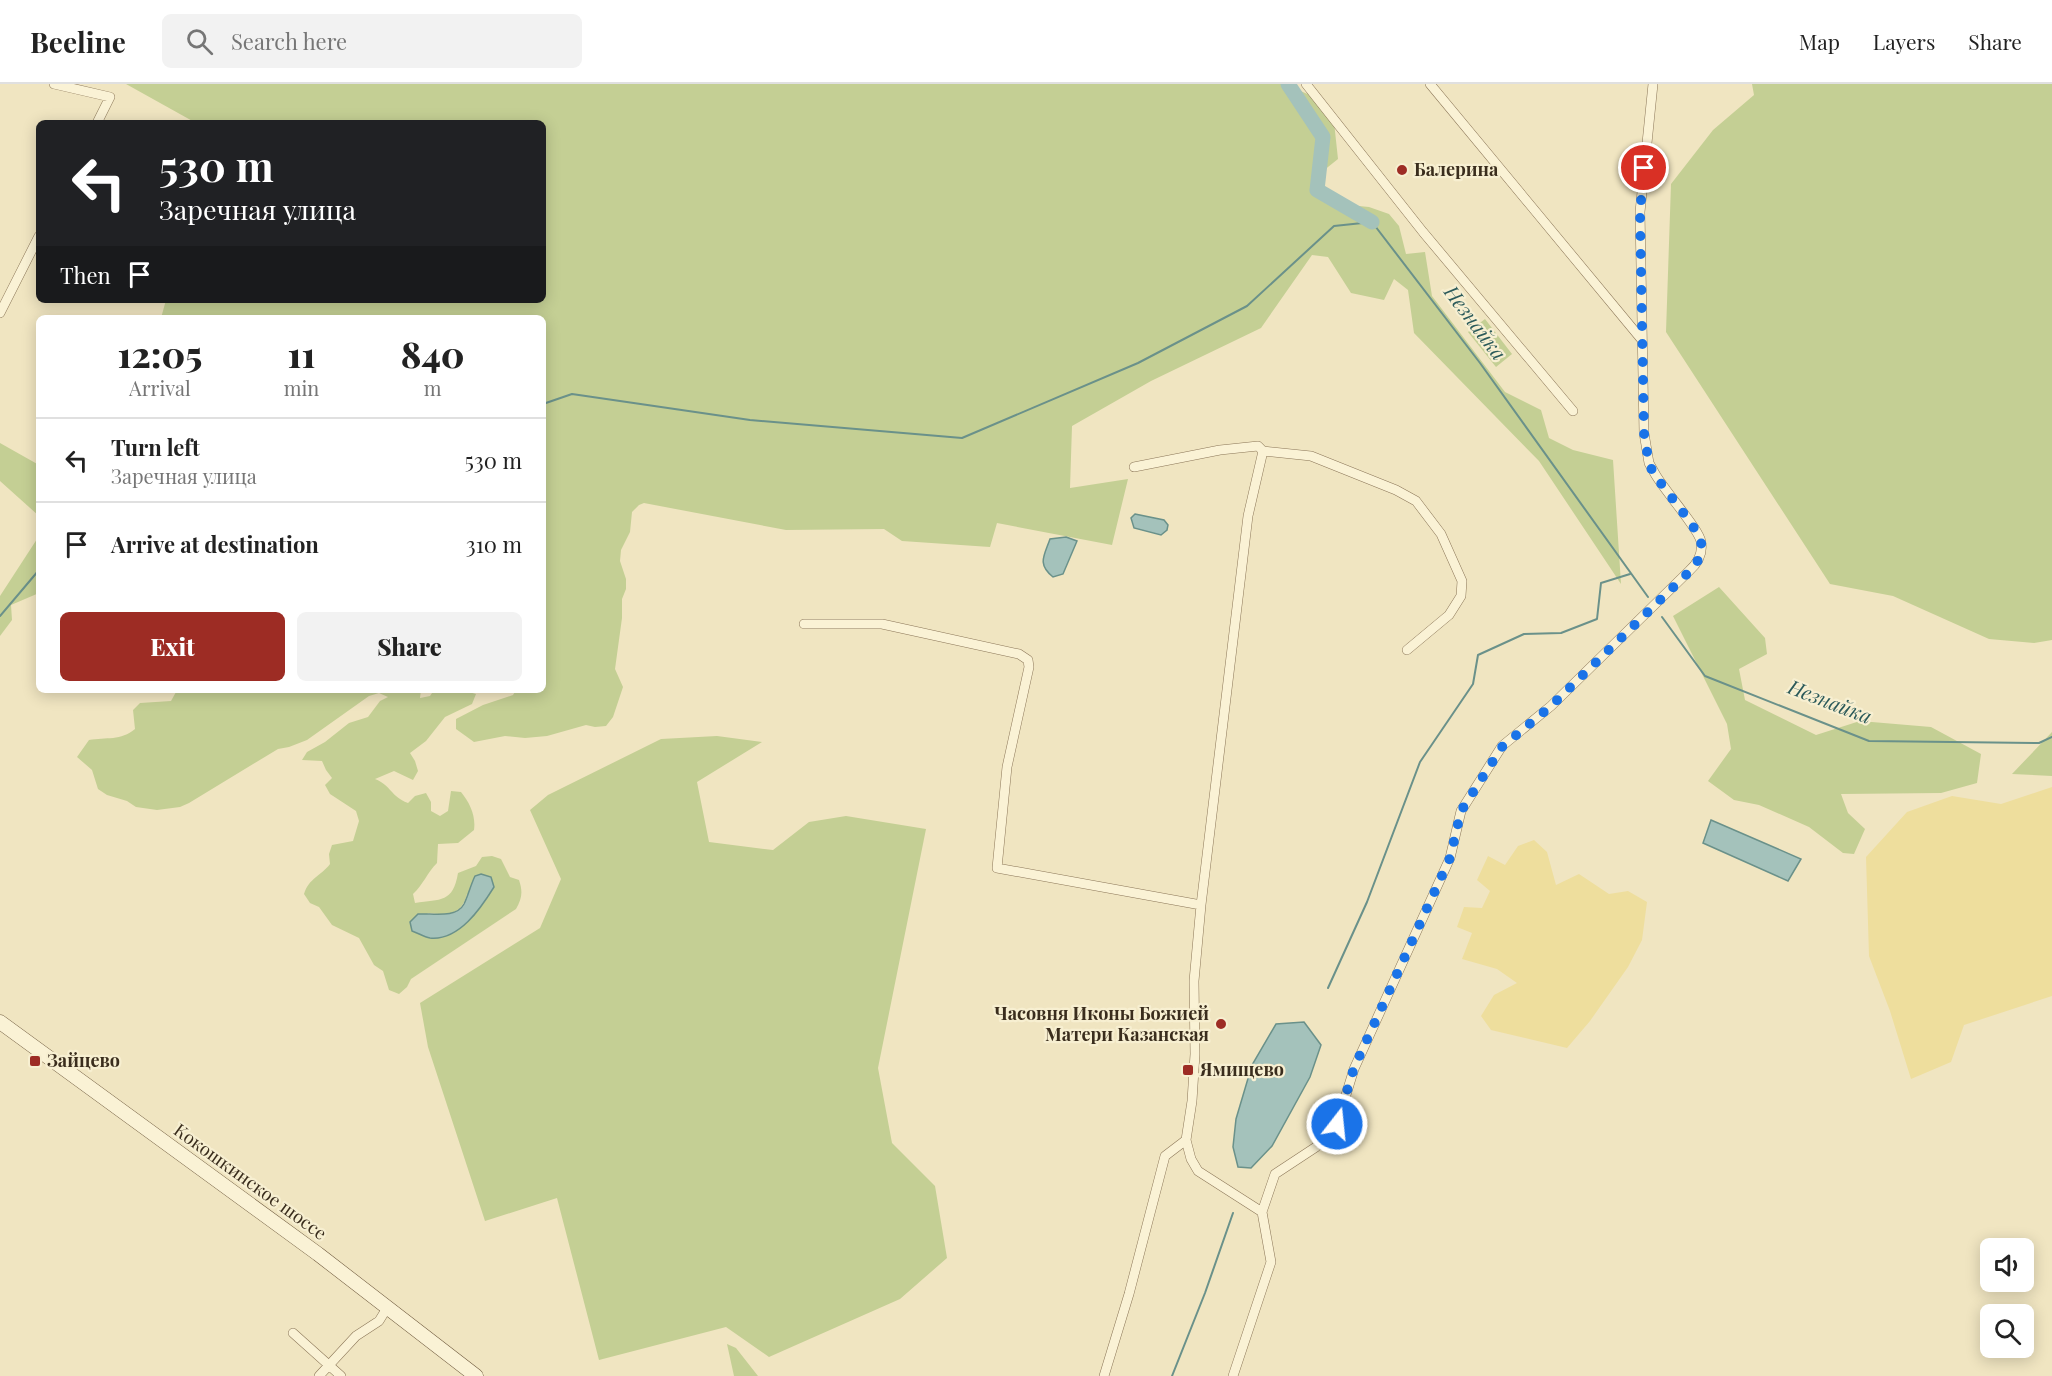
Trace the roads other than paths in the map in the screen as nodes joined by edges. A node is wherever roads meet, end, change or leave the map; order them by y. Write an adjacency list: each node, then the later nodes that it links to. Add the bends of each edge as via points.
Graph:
1 (54, 84): 5 (street, via 110,97)
2 (1306, 84): 9 (street)
3 (1430, 84): 8 (street)
4 (1653, 84): 8 (street, via 1640,212)
5 (98, 120)
6 (36, 242): 7 (street)
7 (0, 313)
8 (1642, 340): 17 (street, via 1644,433 1649,464 1700,537 1699,559 1551,706 1502,747 1461,811 1450,858 1354,1068 1337,1124 1316,1147 1275,1174)
9 (1573, 411)
10 (1263, 451): 11 (street, via 1258,446 1220,450); 13 (street, via 1311,456 1396,490 1416,501 1441,534 1462,581 1461,596 1449,615); 14 (street, via 1248,516)
11 (1134, 466)
12 (804, 624): 14 (street, via 882,624 1020,654 1028,660 1029,667 1007,767 997,868)
13 (1407, 650)
14 (1201, 905): 16 (street, via 1194,981 1192,1101)
15 (0, 1022): 18 (main road, Кокошкинское шоссе)
16 (1185, 1140): 17 (street, via 1198,1171); 24 (street, via 1165,1156)
17 (1262, 1212): 25 (street, via 1271,1262)
18 (387, 1308): 20 (street, via 380,1321 356,1335); 23 (main road, Кокошкинское шоссе)
19 (293, 1333): 20 (street)
20 (329, 1365): 21 (street); 22 (street)
21 (319, 1376)
22 (340, 1376)
23 (476, 1376)
24 (1104, 1376)
25 (1233, 1376)

